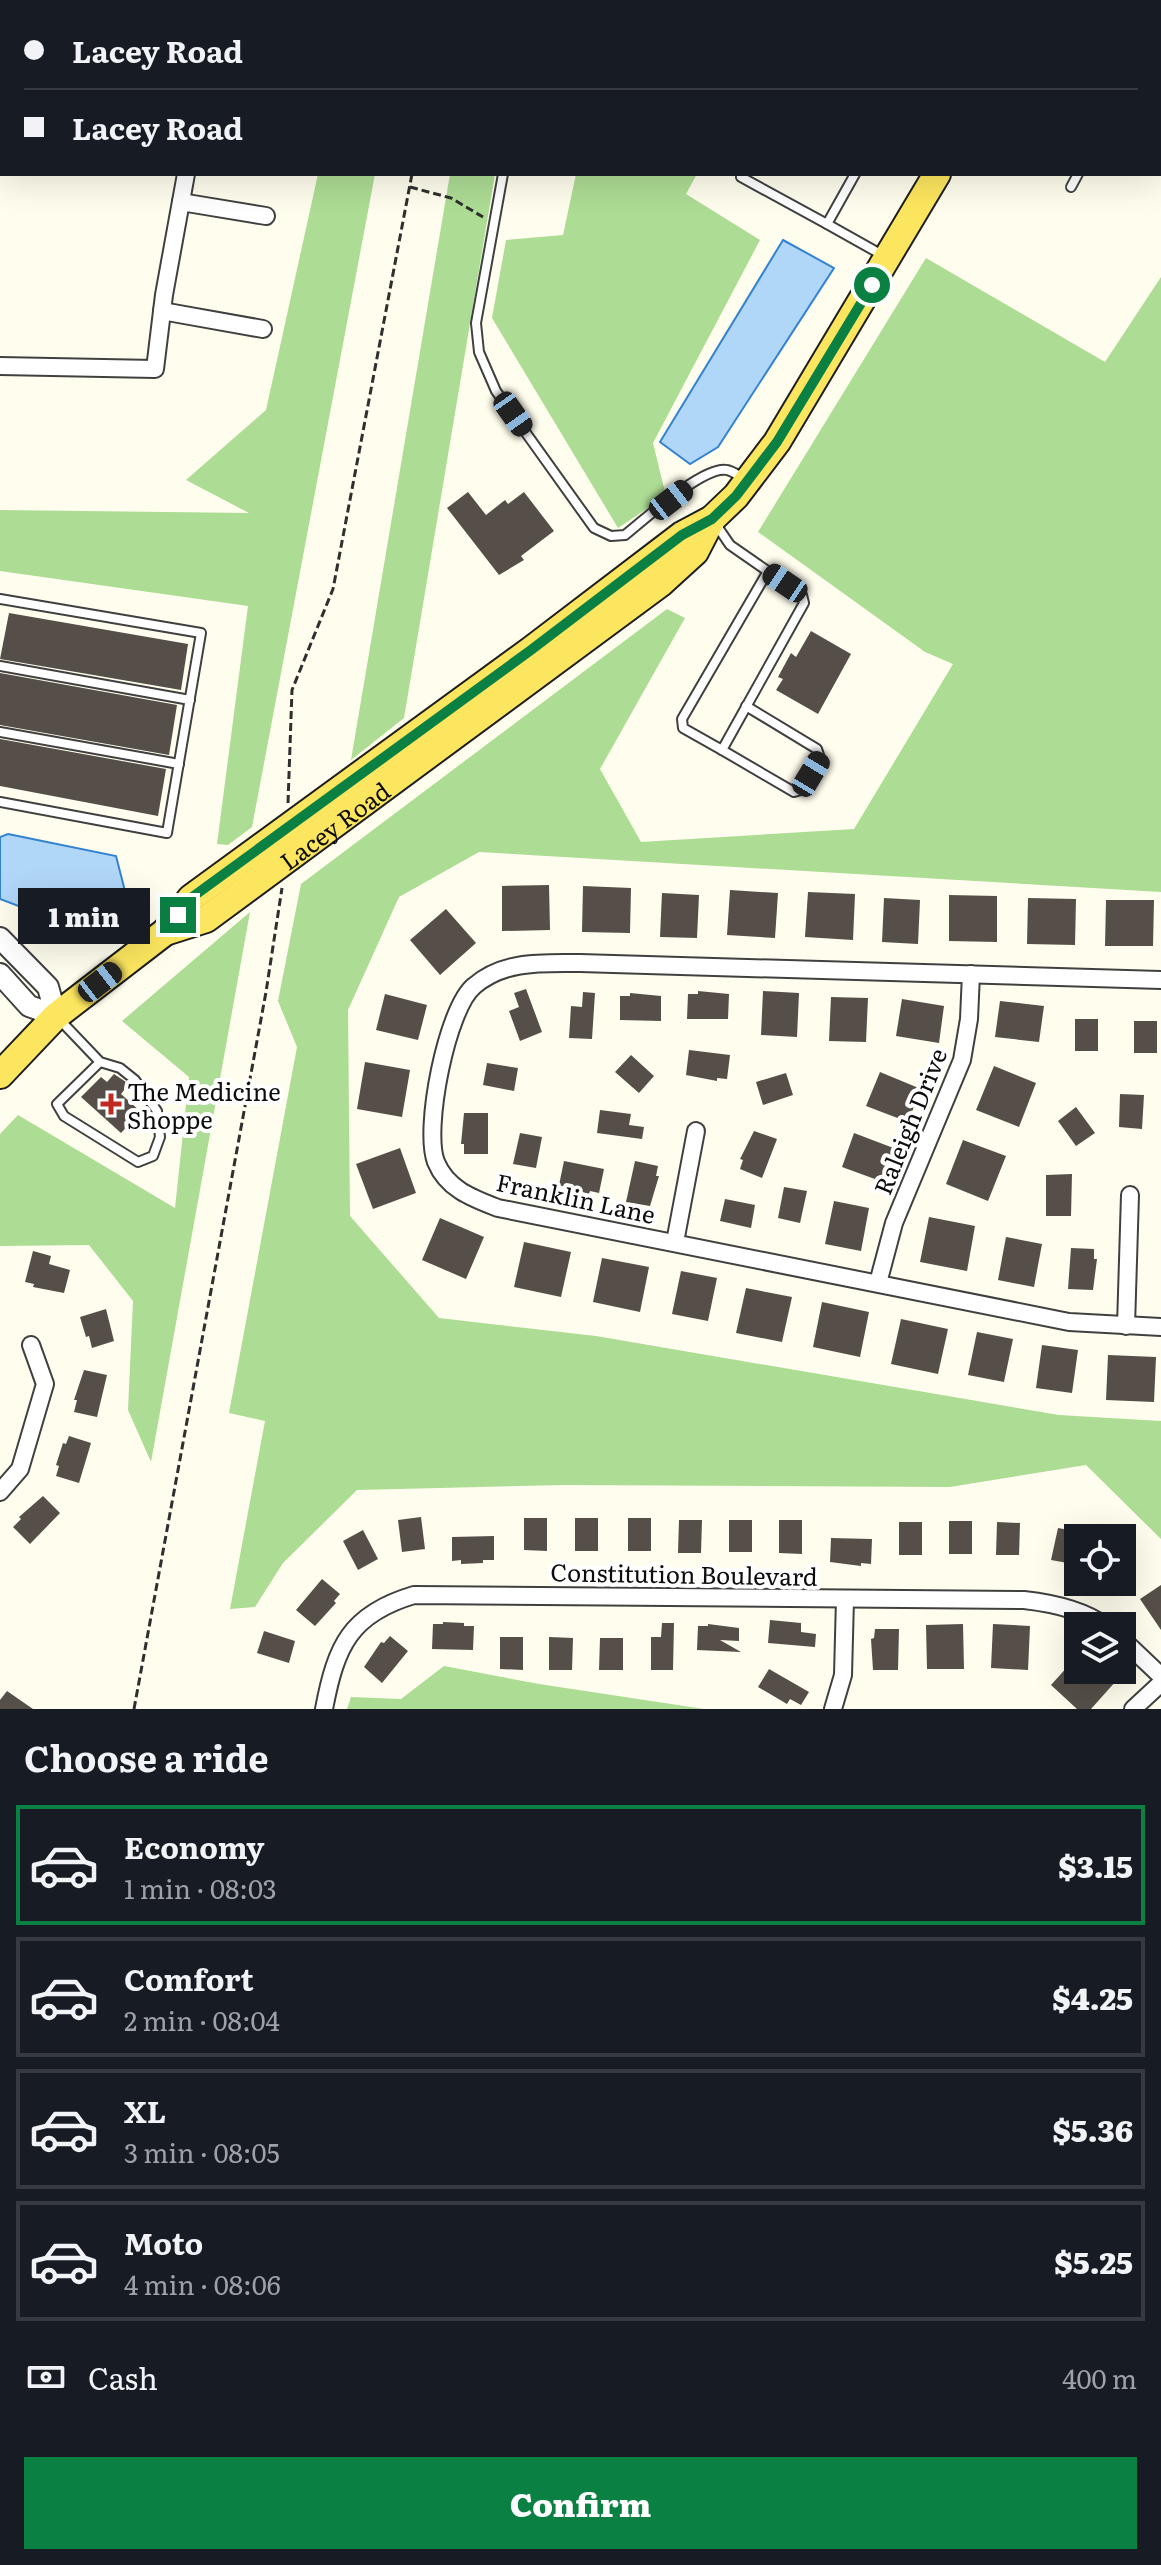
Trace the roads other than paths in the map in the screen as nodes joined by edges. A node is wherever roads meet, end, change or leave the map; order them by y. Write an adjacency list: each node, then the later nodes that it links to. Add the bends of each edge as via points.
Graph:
1 (186, 176): 8 (street)
2 (503, 176): 15 (lane, via 476,323 479,352 496,391 594,528 611,536 625,535 715,470 728,470)
3 (854, 176): 10 (lane)
4 (936, 176): 11 (main road, Lacey Road)
5 (1077, 176): 7 (lane)
6 (741, 177): 10 (lane)
7 (1071, 187)
8 (181, 202): 9 (street); 12 (street)
9 (266, 216)
10 (827, 224): 11 (lane)
11 (887, 259): 15 (main road, Lacey Road)
12 (162, 311): 13 (street); 14 (street, via 155,369)
13 (263, 329)
14 (0, 366)
15 (748, 481): 16 (main road, Lacey Road)
16 (712, 519): 17 (lane, via 730,545); 22 (main road, Lacey Road, via 695,552 661,583 538,658)
17 (768, 571): 21 (lane, via 802,595 804,603); 24 (lane, via 682,719 683,728)
18 (0, 599): 20 (lane, via 201,633)
19 (0, 666): 20 (lane)
20 (190, 700): 25 (lane)
21 (746, 706): 24 (lane); 24 (lane, via 817,749 820,758 801,790 794,792)
22 (464, 713): 27 (main road, Lacey Road, via 191,898); 27 (main road, Lacey Road, via 206,919)
23 (0, 732): 25 (lane)
24 (722, 750)
25 (179, 764): 26 (lane, via 167,833)
26 (0, 802)
27 (165, 932): 32 (main road, Lacey Road)
28 (0, 938): 32 (street, via 48,987)
29 (0, 974): 32 (street, via 29,1006)
30 (971, 974): 31 (street, Franklin Lane); 37 (street, Franklin Lane, via 531,963 505,968 473,986 448,1030 434,1112 431,1143 449,1183 498,1208); 38 (street, Raleigh Drive, via 962,1060 894,1223)
31 (1161, 980)
32 (56, 1016): 33 (lane); 34 (main road, Lacey Road)
33 (100, 1062): 33 (lane, via 57,1104 64,1116 138,1162 153,1156 160,1137 157,1111 135,1080)
34 (0, 1075)
35 (696, 1131): 37 (street)
36 (1130, 1195): 39 (street)
37 (675, 1242): 38 (street, Franklin Lane)
38 (878, 1283): 39 (street, Franklin Lane, via 1069,1322)
39 (1126, 1326): 40 (street, Franklin Lane)
40 (1161, 1327)
41 (31, 1345): 42 (street, via 45,1384 20,1469)
42 (0, 1492)
43 (845, 1599): 44 (street, Constitution Boulevard, via 1024,1600); 48 (street, Constitution Boulevard, via 414,1595 388,1603 354,1628 335,1665); 49 (street, via 843,1675)
44 (1076, 1612)
45 (1136, 1652): 46 (street)
46 (1161, 1676)
47 (1161, 1683): 50 (street)
48 (324, 1709)
49 (833, 1709)
50 (1133, 1709)

